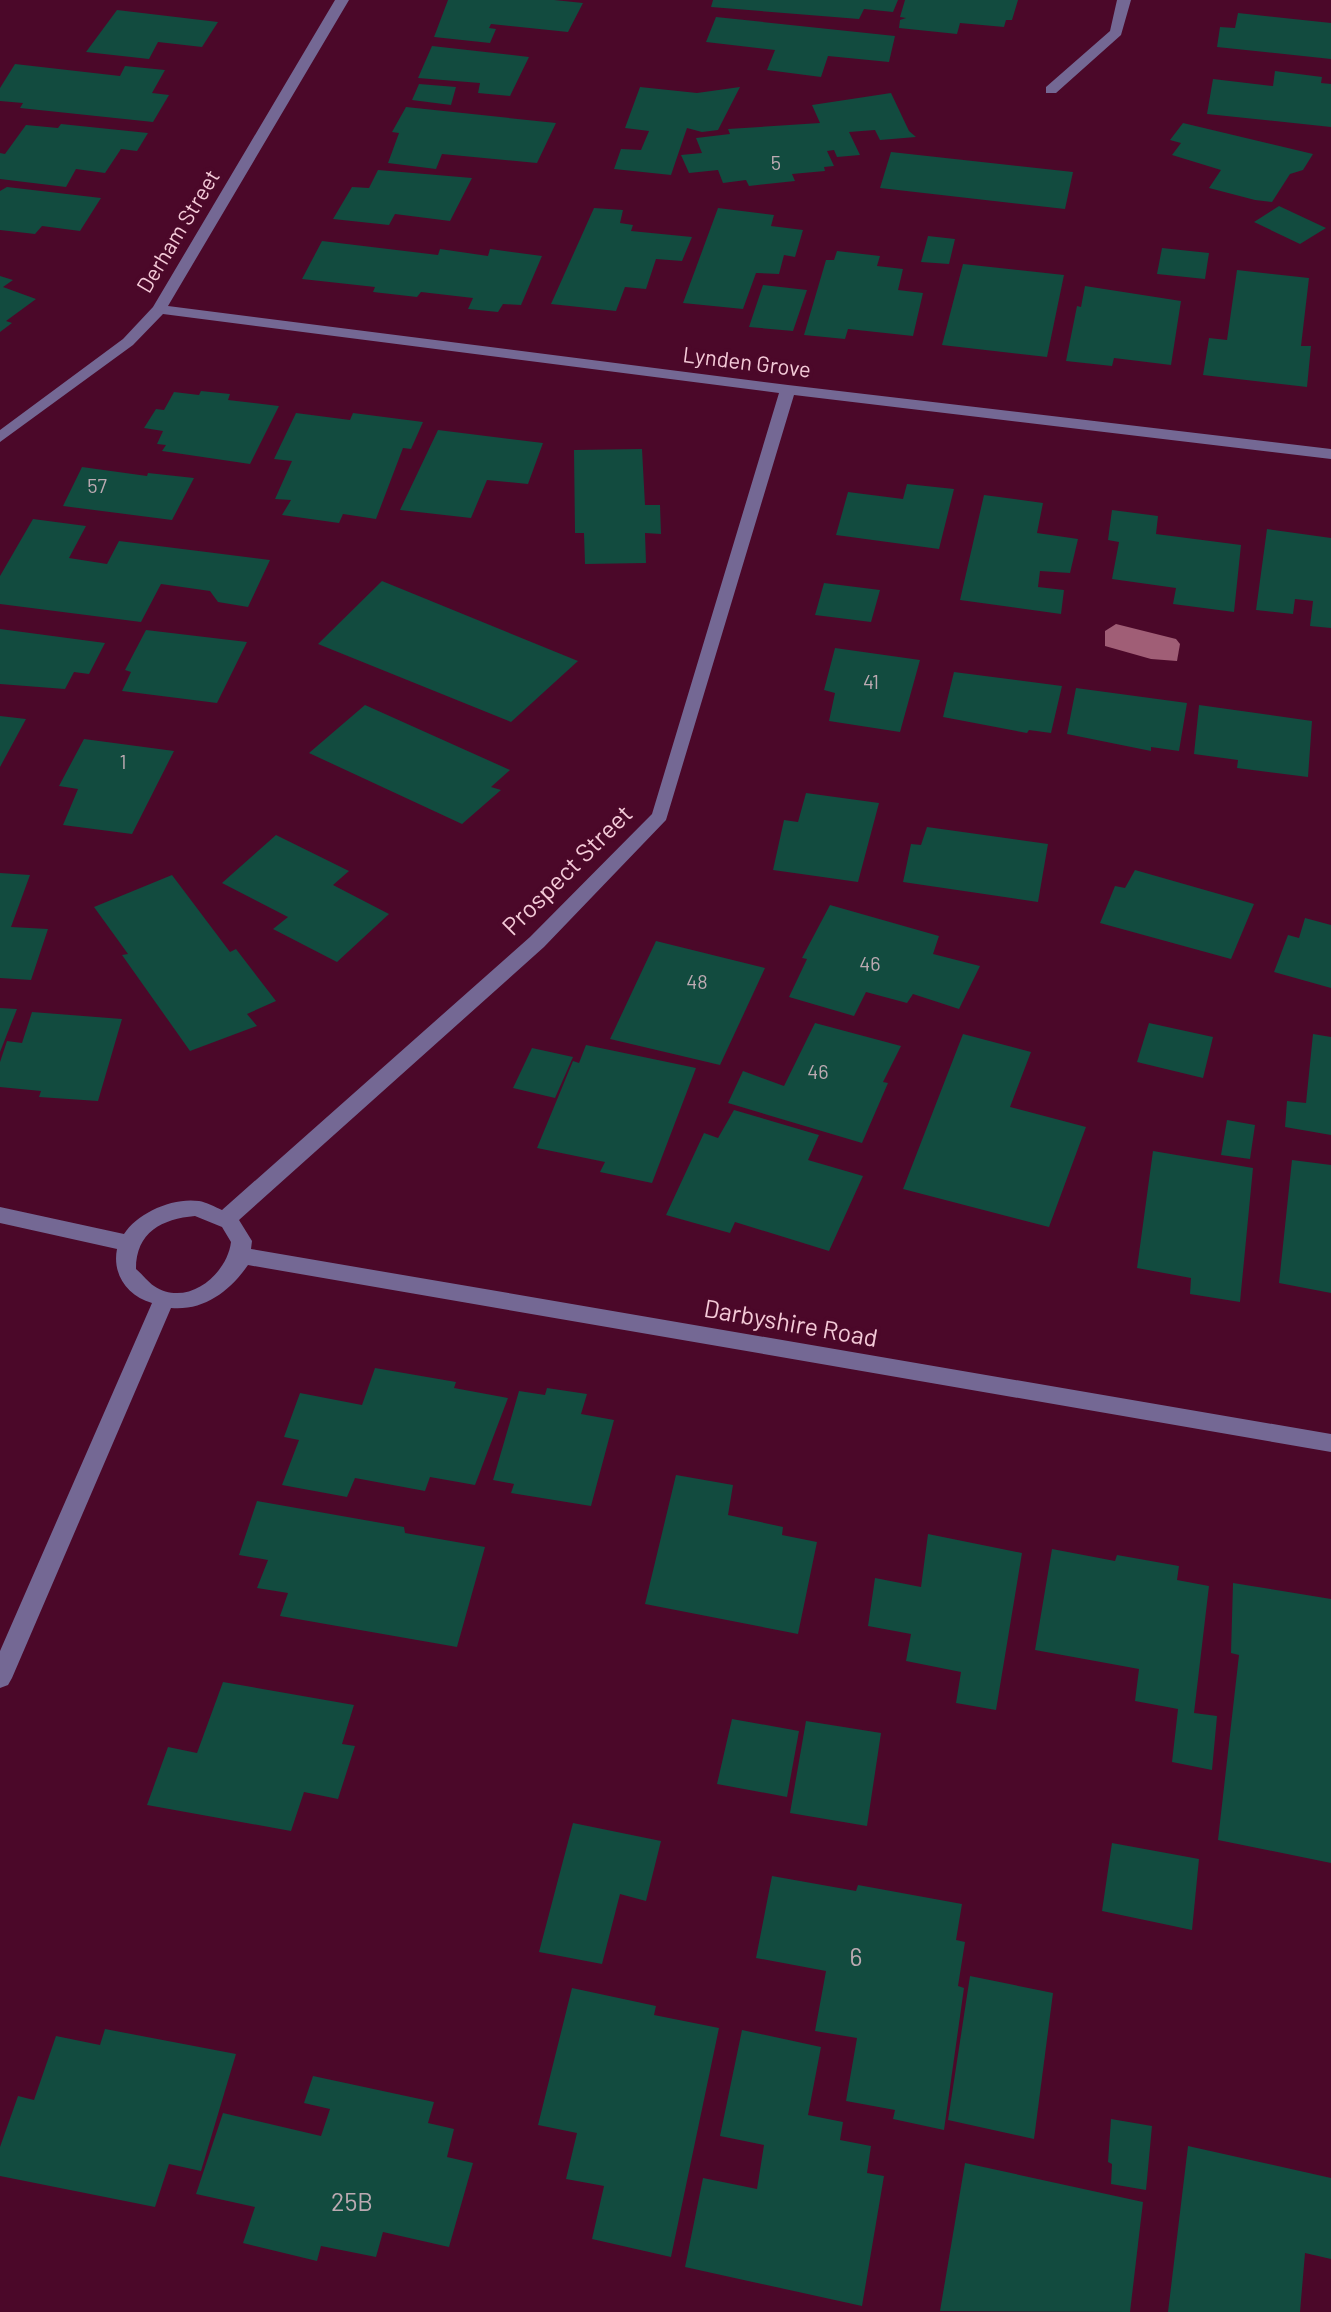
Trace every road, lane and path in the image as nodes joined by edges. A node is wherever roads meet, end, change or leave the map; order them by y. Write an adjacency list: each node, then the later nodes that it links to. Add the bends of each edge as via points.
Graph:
1 (342, 0): 4 (street, Derham Street)
2 (1124, 0): 3 (street, via 1116,32)
3 (1051, 90)
4 (158, 309): 5 (street, Lynden Grove); 6 (street, Derham Street, via 128,342)
5 (788, 390): 7 (street, Lynden Grove); 9 (street, Prospect Street, via 660,816 537,942)
6 (0, 437)
7 (1331, 454)
8 (0, 1215): 10 (street)
9 (226, 1219): 10 (street, via 196,1208 163,1212); 11 (street, via 242,1239)
10 (127, 1243): 12 (street, via 126,1272 134,1284)
11 (242, 1256): 12 (street, via 218,1289); 13 (street, Darbyshire Road)
12 (164, 1299): 14 (street)
13 (1331, 1444)
14 (0, 1678)

